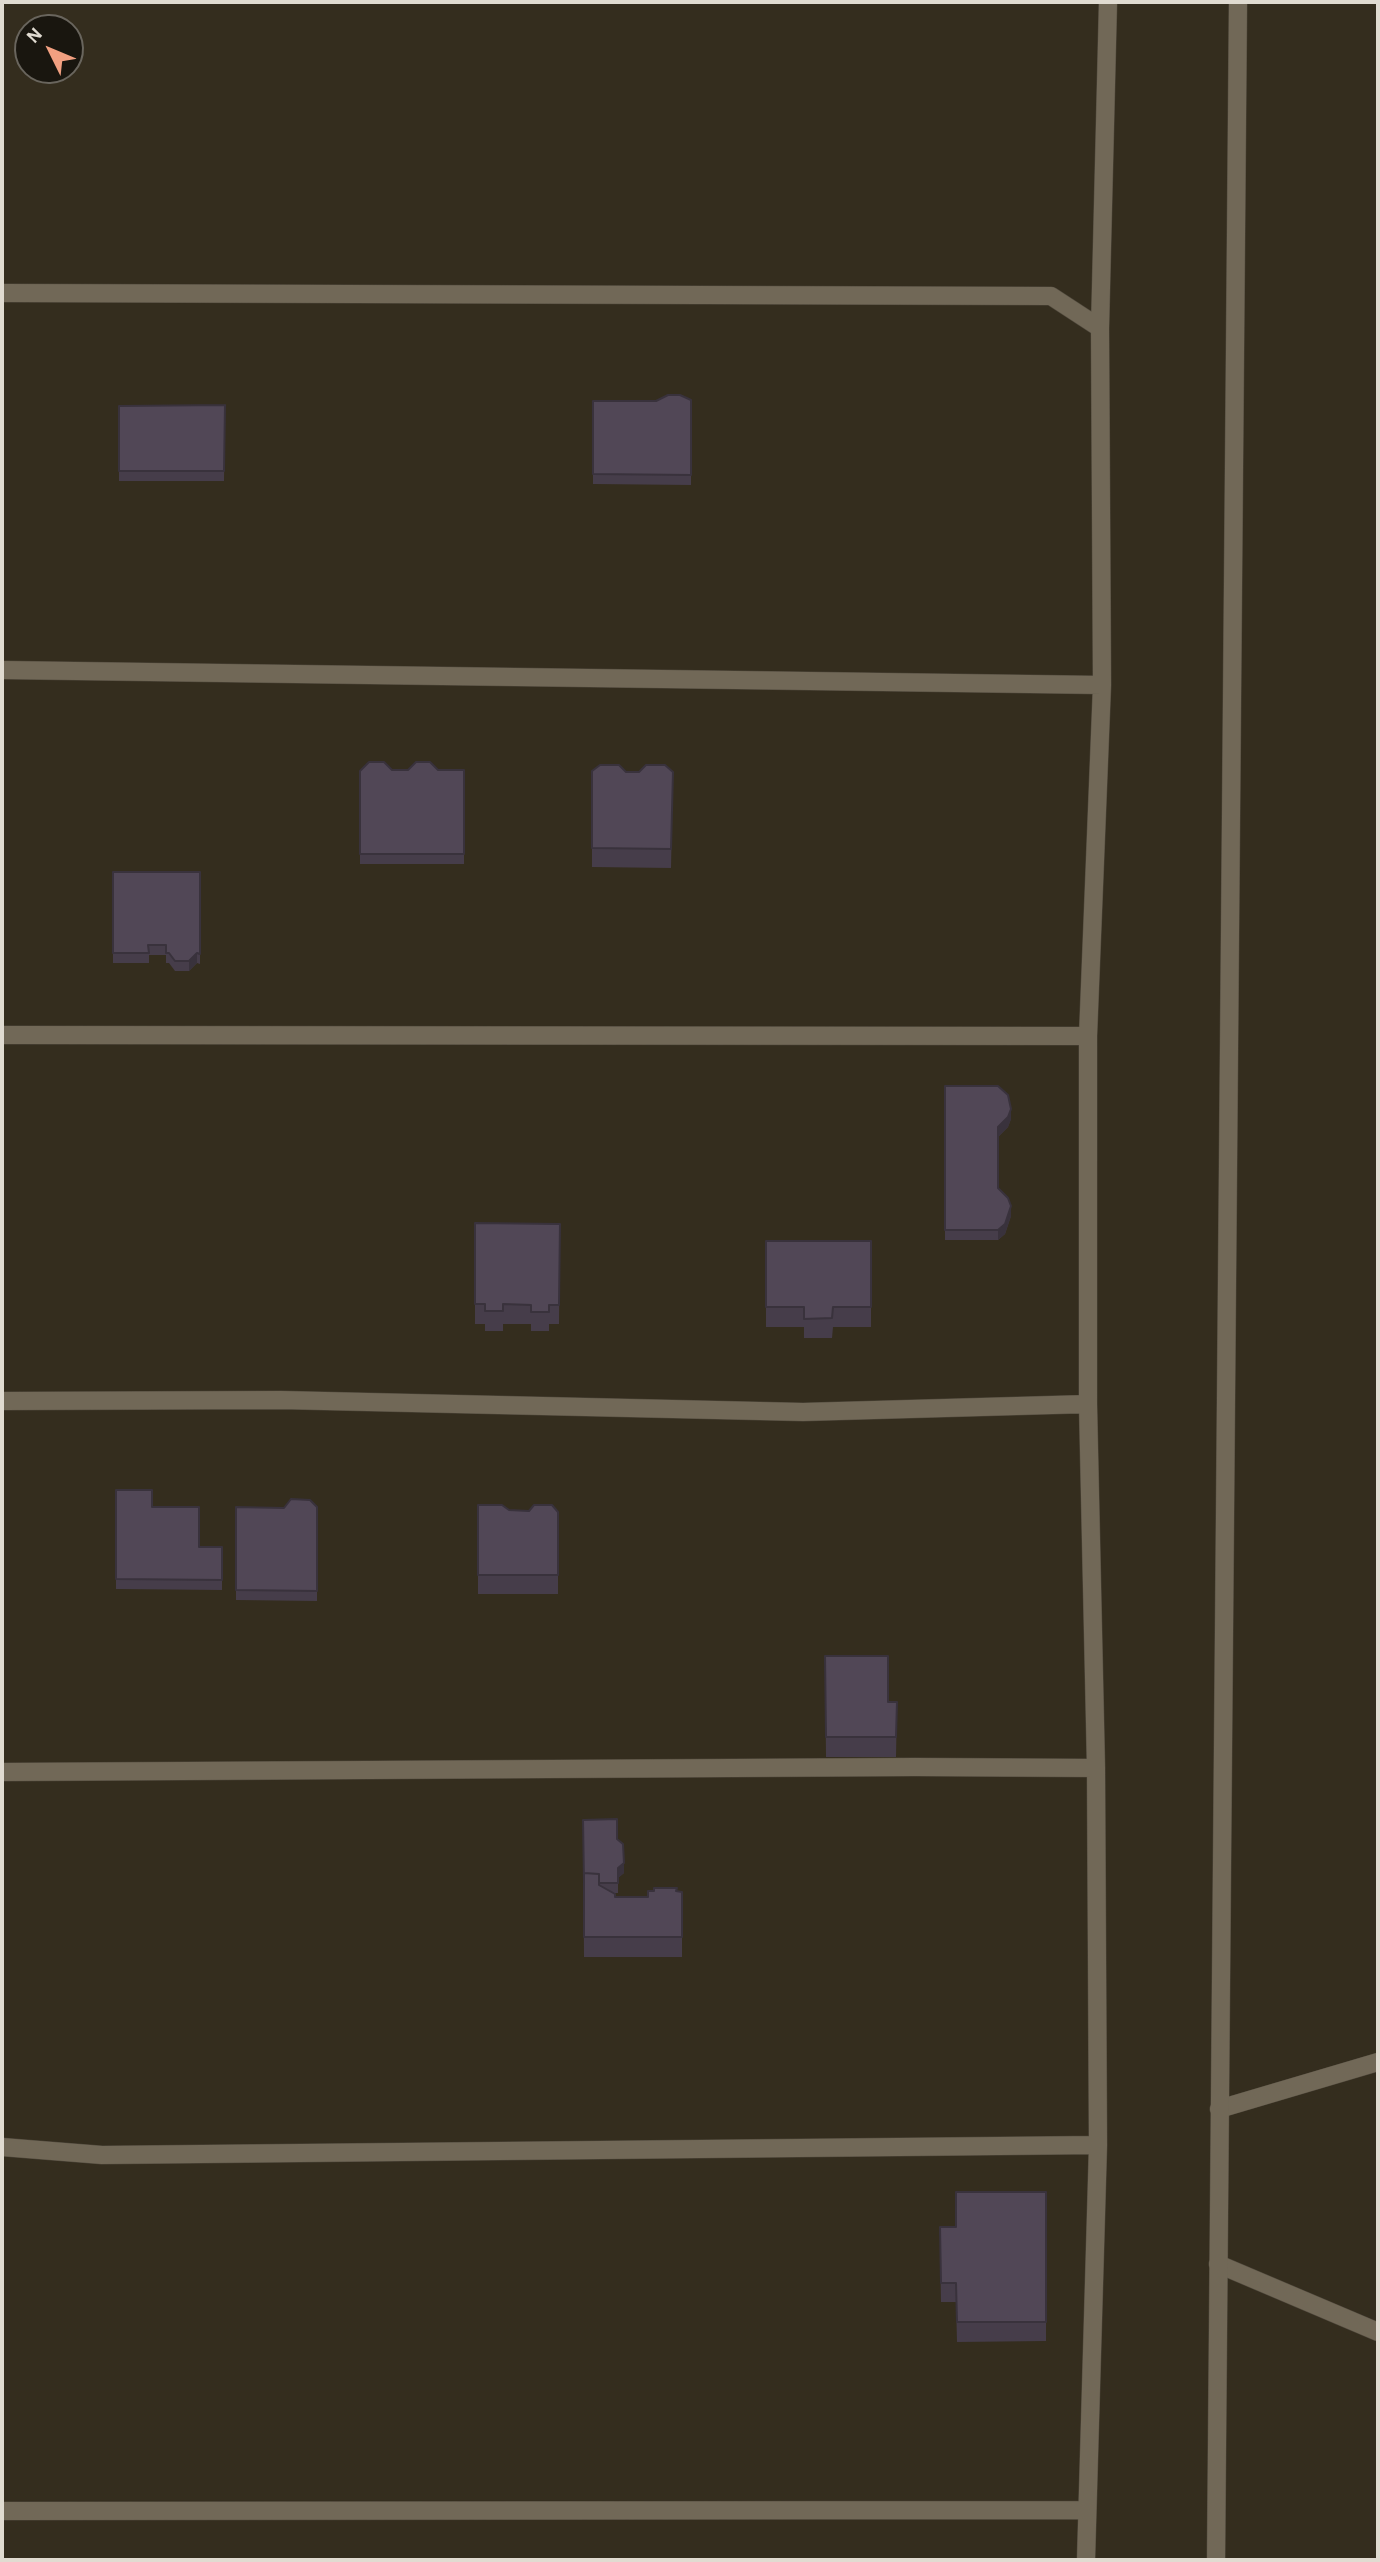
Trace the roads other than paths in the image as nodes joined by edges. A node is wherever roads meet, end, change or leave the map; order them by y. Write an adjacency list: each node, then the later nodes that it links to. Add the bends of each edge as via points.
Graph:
1 (1108, 2): 4 (street)
2 (1238, 2): 14 (street)
3 (2, 293): 4 (street, via 1052,296)
4 (1100, 328): 6 (street)
5 (2, 670): 6 (street)
6 (1102, 684): 8 (street)
7 (2, 1035): 8 (street)
8 (1088, 1037): 10 (street)
9 (2, 1401): 10 (street, via 281,1400 803,1412)
10 (1088, 1404): 11 (street)
11 (1096, 1768): 12 (street); 15 (street)
12 (2, 1772)
13 (1378, 2062): 14 (street)
14 (1219, 2109): 17 (street)
15 (1098, 2144): 16 (street, via 102,2155); 19 (street)
16 (2, 2147)
17 (1218, 2264): 18 (street); 22 (street)
18 (1378, 2332)
19 (1086, 2510): 20 (street); 21 (street)
20 (2, 2511)
21 (1086, 2560)
22 (1216, 2560)

